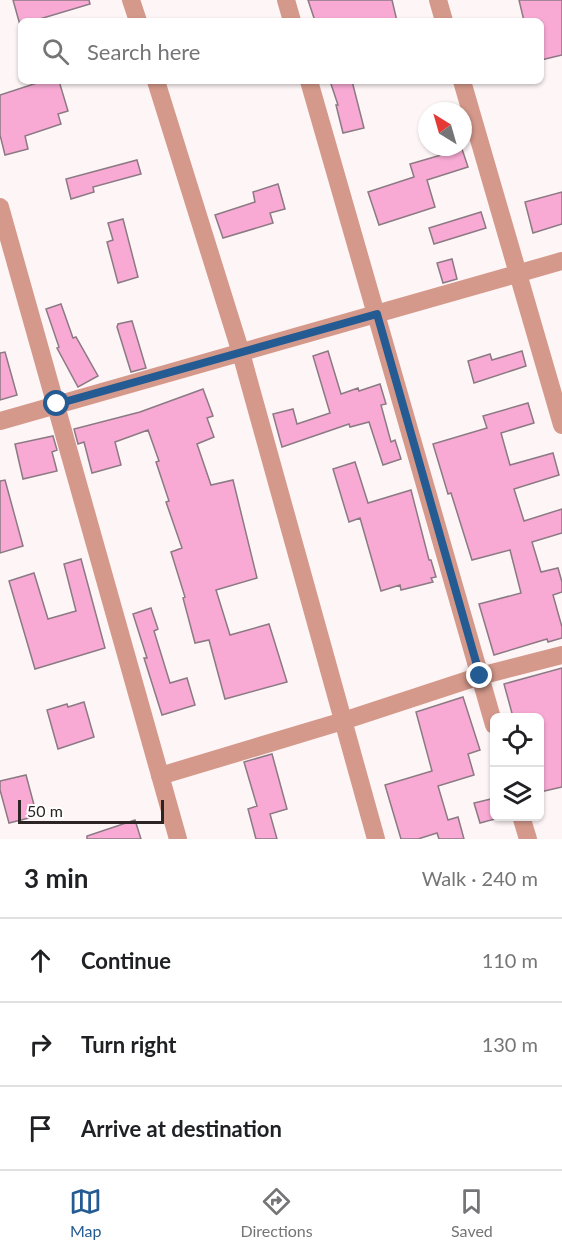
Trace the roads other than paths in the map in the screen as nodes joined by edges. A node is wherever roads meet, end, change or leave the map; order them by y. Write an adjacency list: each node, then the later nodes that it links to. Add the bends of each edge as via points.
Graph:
1 (131, 0): 4 (street)
2 (286, 0): 5 (street)
3 (438, 0): 6 (street)
4 (137, 18)
5 (291, 18)
6 (443, 18)
7 (157, 84): 14 (street)
8 (310, 84): 13 (street)
9 (463, 84): 12 (street)
10 (0, 207): 15 (street)
11 (562, 261): 12 (street)
12 (519, 273): 13 (street); 17 (street)
13 (377, 314): 14 (street); 19 (street)
14 (241, 353): 15 (street); 21 (street)
15 (57, 404): 16 (street); 22 (street)
16 (0, 421)
17 (562, 425)
18 (562, 655): 19 (street)
19 (480, 676): 20 (street); 21 (street)
20 (491, 713)
21 (343, 720): 22 (street); 25 (street)
22 (160, 777): 24 (street)
23 (523, 821): 26 (street)
24 (178, 839)
25 (376, 839)
26 (528, 839)

